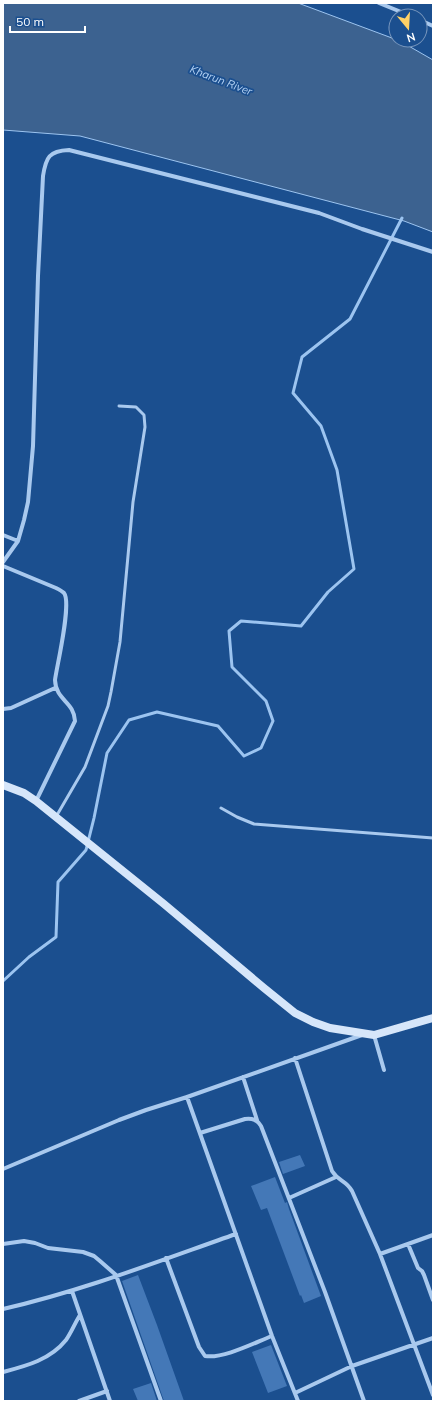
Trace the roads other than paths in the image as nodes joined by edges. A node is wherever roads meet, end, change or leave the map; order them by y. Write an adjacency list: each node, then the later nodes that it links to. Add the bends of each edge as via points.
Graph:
1 (379, 3): 2 (street)
2 (391, 8)
3 (433, 252): 6 (street, via 320,214 69,150 58,150 49,155 43,176 33,446 28,502)
4 (119, 406): 14 (lane, via 136,407 144,415 144,427 133,502 119,648 112,692 91,753 81,776)
5 (3, 535): 6 (street)
6 (18, 541): 7 (street)
7 (3, 562)
8 (3, 566): 9 (street, via 64,592 66,619 54,680)
9 (55, 688): 10 (street, via 11,708); 12 (street, via 71,707 74,721)
10 (3, 708)
11 (3, 785): 12 (street)
12 (36, 801): 14 (street)
13 (221, 808): 15 (lane, via 254,824)
14 (56, 817): 17 (street, via 295,1013 330,1028)
15 (433, 838)
16 (433, 1018): 18 (street)
17 (363, 1034): 18 (street); 19 (street)
18 (374, 1035): 20 (street)
19 (295, 1058): 21 (street); 26 (street)
20 (384, 1070)
21 (243, 1077): 22 (street); 23 (street)
22 (187, 1097): 24 (street); 25 (street, via 119,1120)
23 (257, 1120): 24 (street, via 245,1119); 27 (street)
24 (200, 1133): 28 (street)
25 (3, 1169)
26 (336, 1178): 27 (street); 32 (street, via 349,1185)
27 (289, 1198): 42 (street)
28 (236, 1234): 33 (street); 39 (street)
29 (433, 1235): 31 (street)
30 (3, 1244): 34 (street, via 24,1241 48,1248 83,1252 94,1256)
31 (408, 1244): 32 (street); 36 (street)
32 (380, 1254): 41 (street)
33 (166, 1258): 34 (street); 39 (street, via 199,1347 205,1356 213,1358)
34 (116, 1276): 35 (street); 49 (street)
35 (72, 1290): 37 (street); 38 (street)
36 (433, 1300)
37 (3, 1309)
38 (80, 1315): 43 (street, via 66,1339 47,1357); 44 (street)
39 (272, 1336): 45 (street)
40 (433, 1338): 41 (street)
41 (414, 1344): 42 (street); 46 (street)
42 (352, 1366): 45 (street); 51 (street)
43 (3, 1372)
44 (107, 1391): 47 (street); 48 (street)
45 (295, 1393): 50 (street)
46 (433, 1395)
47 (79, 1401)
48 (110, 1401)
49 (160, 1401)
50 (298, 1401)
51 (364, 1401)

